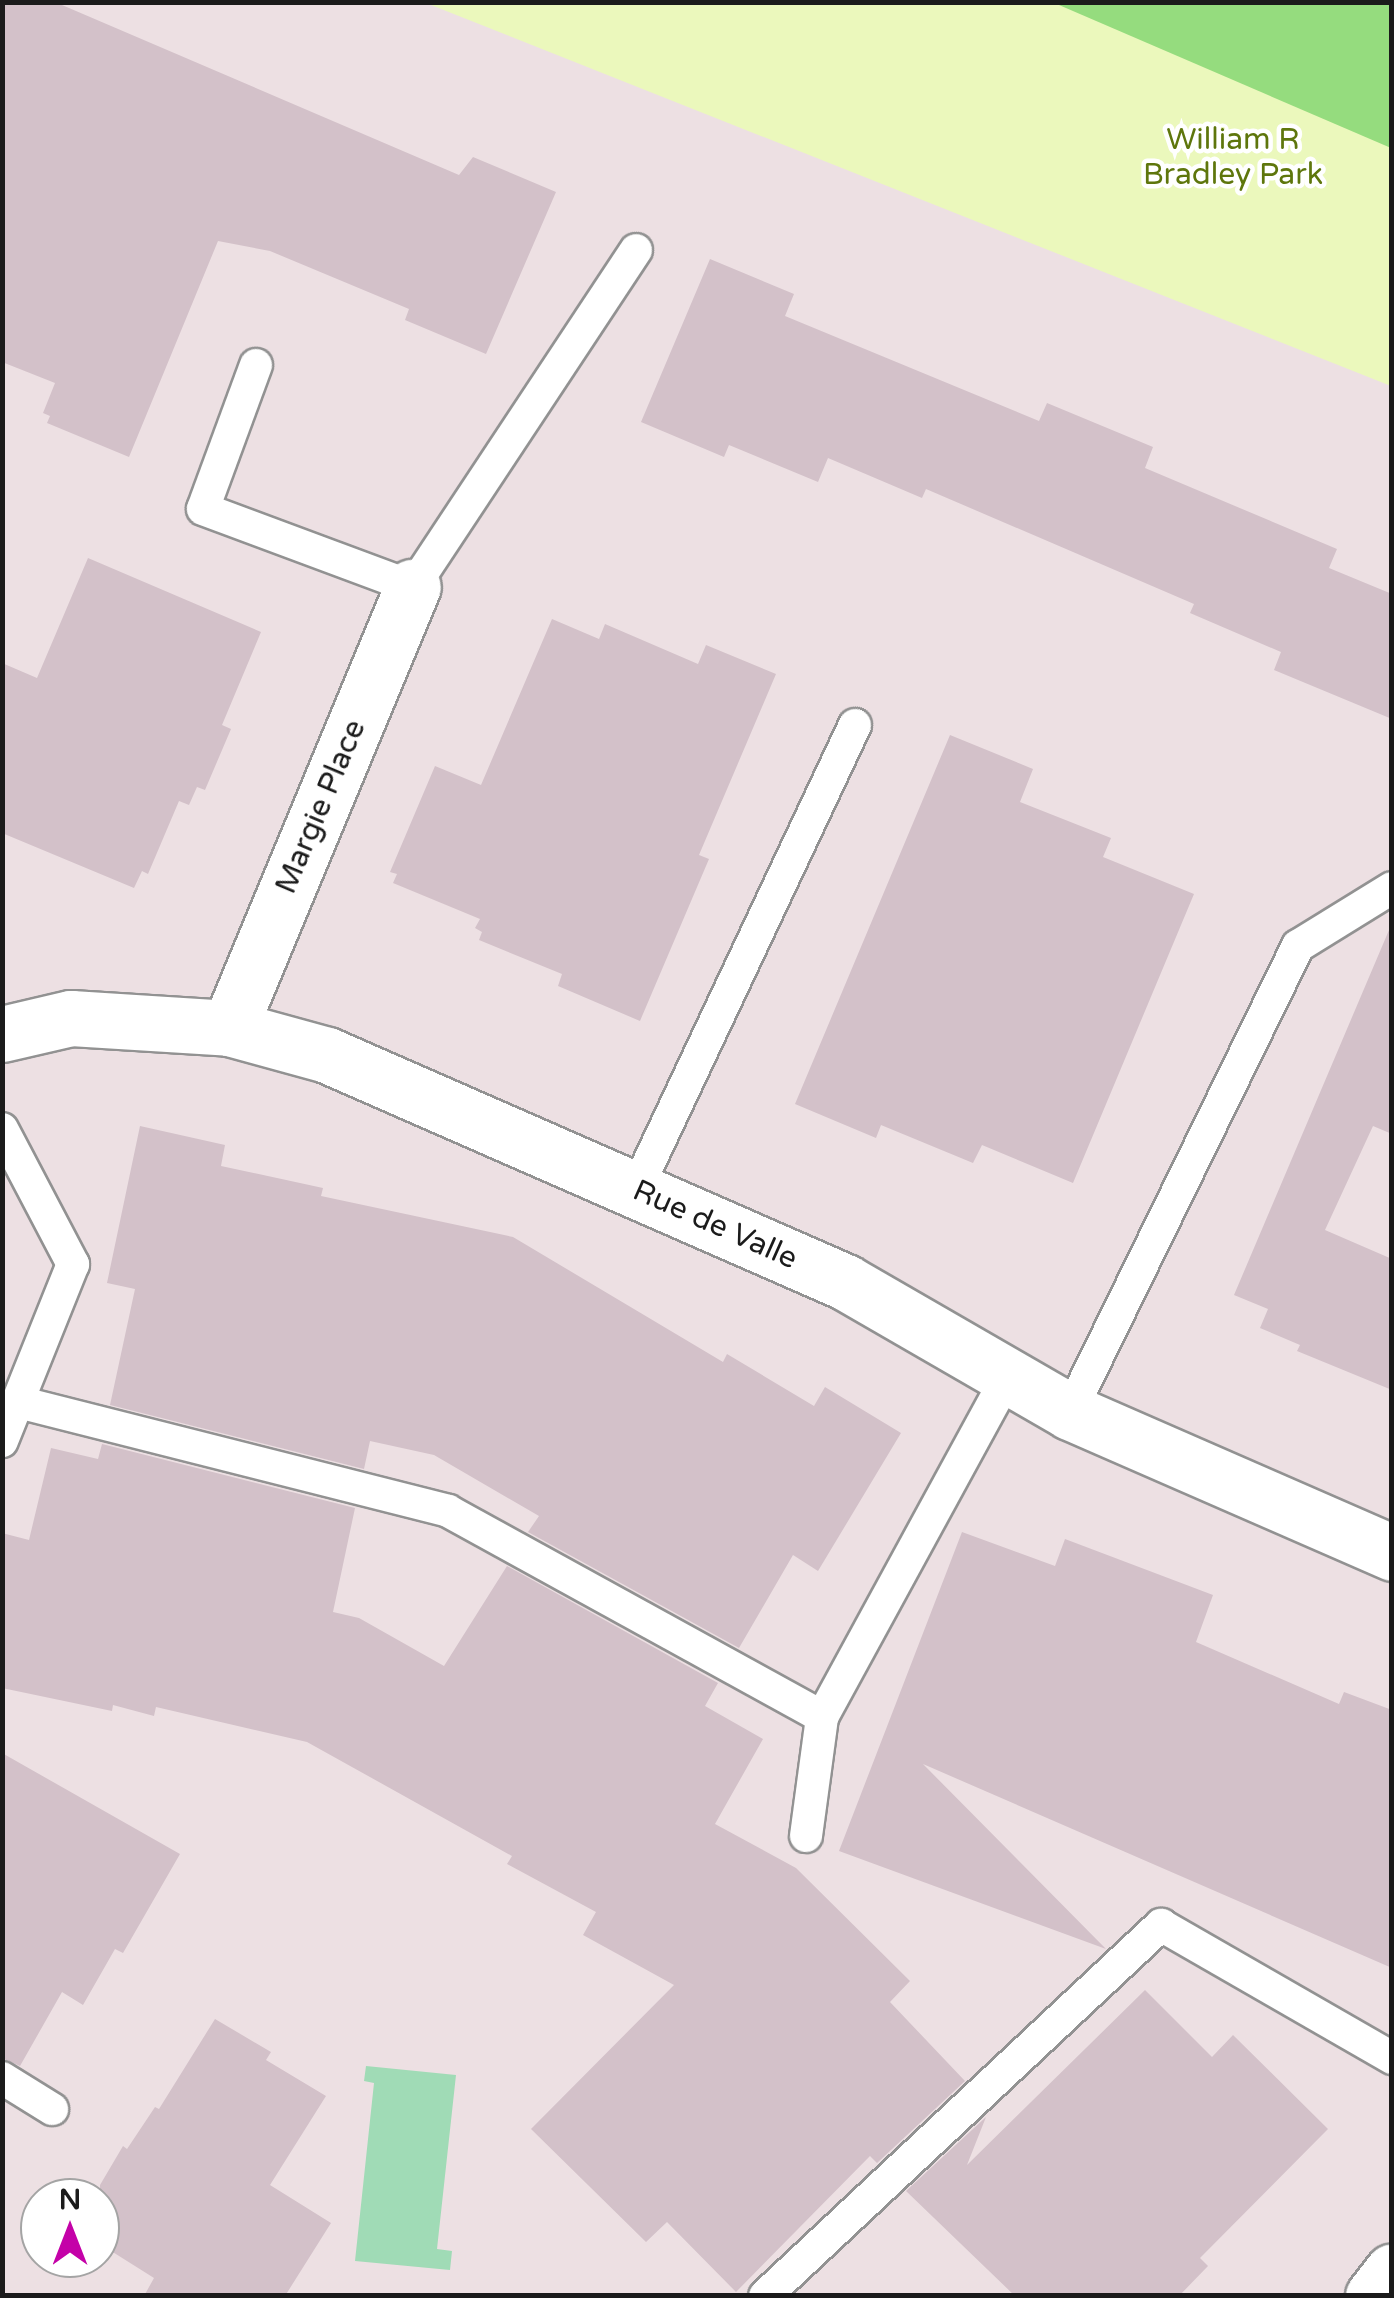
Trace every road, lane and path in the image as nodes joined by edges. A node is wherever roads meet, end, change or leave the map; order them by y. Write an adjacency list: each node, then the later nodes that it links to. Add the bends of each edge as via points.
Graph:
1 (636, 250): 3 (lane)
2 (256, 366): 3 (lane, via 203,509)
3 (413, 586): 6 (street, Margie Place)
4 (855, 725): 9 (lane)
5 (1392, 888): 12 (lane, via 1298,946)
6 (229, 1028): 7 (street, Rue de Valle, via 71,1018); 9 (street, Rue de Valle, via 327,1055)
7 (2, 1034)
8 (2, 1129): 11 (lane, via 73,1264)
9 (636, 1190): 10 (street, Rue de Valle, via 845,1282)
10 (1008, 1376): 12 (street, Rue de Valle); 15 (lane)
11 (18, 1402): 13 (lane); 15 (lane, via 448,1511)
12 (1070, 1412): 14 (street, Rue de Valle)
13 (2, 1441)
14 (1392, 1553)
15 (822, 1717): 16 (lane)
16 (806, 1836)
17 (1392, 2058): 21 (lane, via 1161,1925)
18 (2, 2078): 19 (lane)
19 (52, 2109)
20 (1392, 2272): 22 (street)
21 (766, 2296)
22 (1373, 2296)

